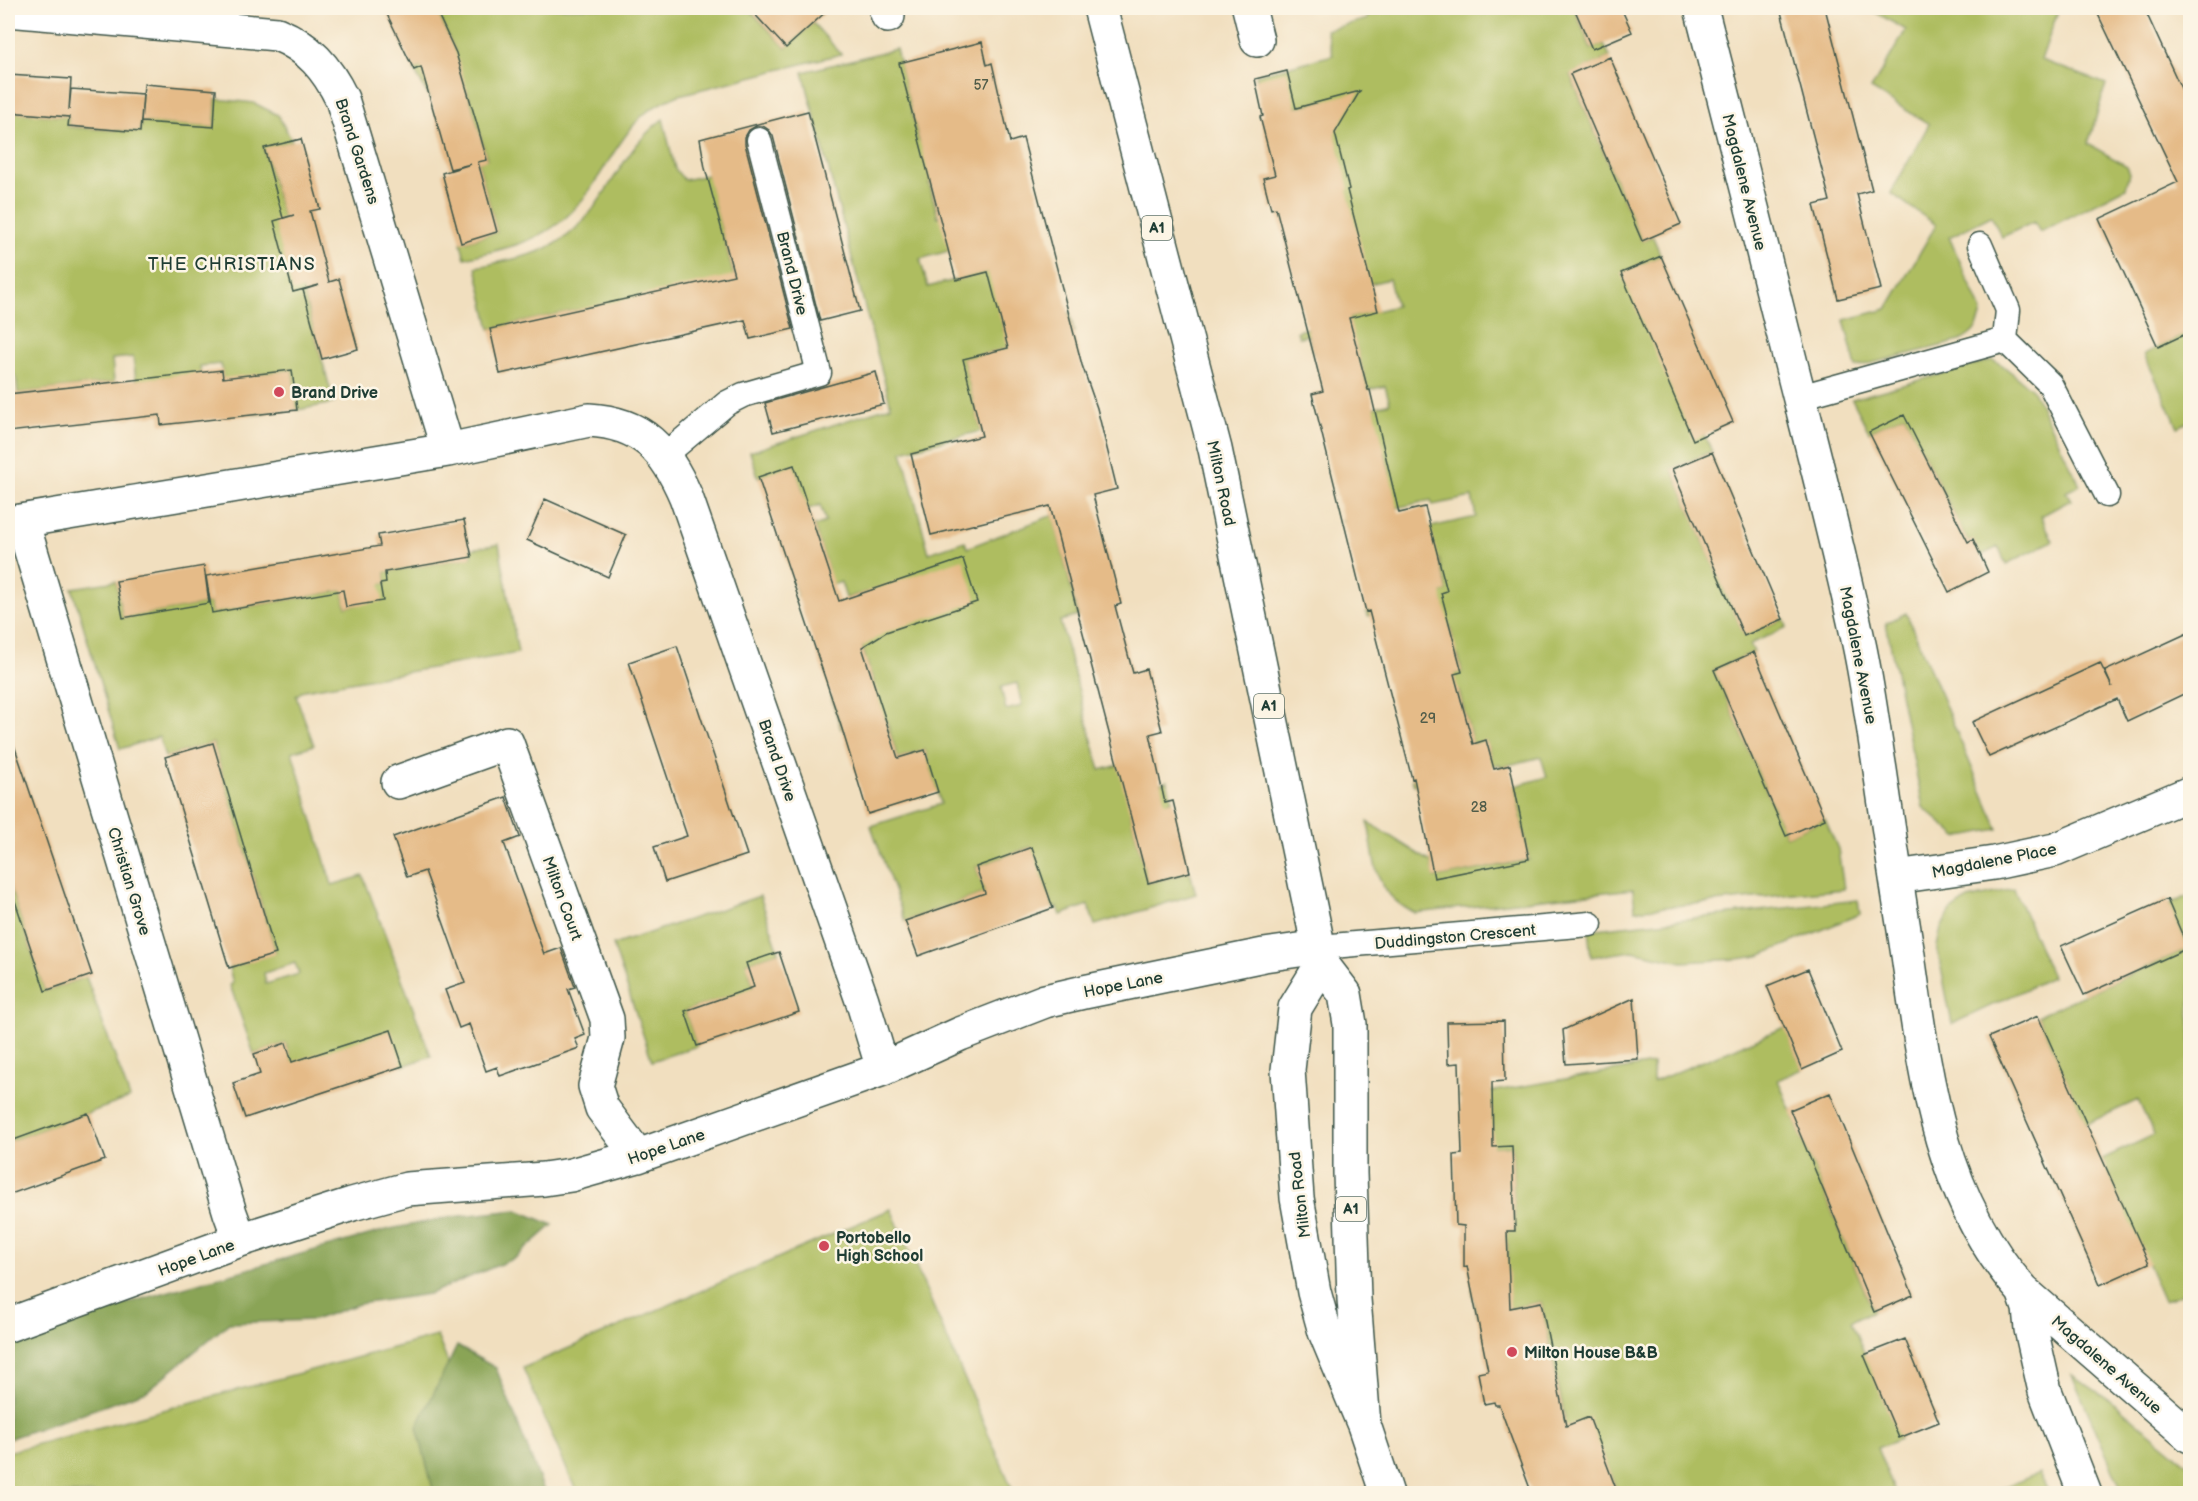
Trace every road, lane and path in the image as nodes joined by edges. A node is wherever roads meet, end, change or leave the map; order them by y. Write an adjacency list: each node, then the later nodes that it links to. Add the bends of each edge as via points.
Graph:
1 (1100, 8): 18 (street, Milton Road / A1, via 1215,449)
2 (1249, 8): 5 (street)
3 (1701, 8): 9 (street, Magdalene Avenue)
4 (8, 10): 10 (street, Brand Gardens, via 277,34 310,53 334,81 342,99)
5 (1257, 40)
6 (759, 140): 11 (lane, Brand Drive, via 819,373 727,403)
7 (1980, 245): 8 (lane, via 2008,310)
8 (2005, 340): 9 (lane); 12 (lane, via 2050,384)
9 (1800, 398): 16 (street, Magdalene Avenue, via 1860,647)
10 (448, 450): 11 (street, Brand Drive, via 589,420 608,421 630,430 650,440); 13 (street, Brand Drive)
11 (665, 455): 19 (street, Brand Drive, via 686,497)
12 (2107, 495)
13 (15, 522): 21 (street, Christian Grove)
14 (398, 782): 20 (street, Milton Court, via 507,742 607,1019 608,1038 595,1086 602,1108)
15 (2190, 793): 16 (street, Magdalene Place, via 2055,850)
16 (1896, 877): 22 (street, Magdalene Avenue, via 1926,1075 1941,1142 1981,1236)
17 (1590, 924): 18 (lane, Duddingston Crescent)
18 (1321, 955): 19 (street, Hope Lane, via 1264,955 1046,1001); 24 (street, Milton Road / A1, via 1345,994 1350,1024 1354,1299); 24 (street, Milton Road / A1, via 1296,1008 1288,1070 1297,1198 1325,1332)
19 (884, 1069): 20 (street, Hope Lane)
20 (638, 1156): 21 (street, Hope Lane, via 544,1179 407,1189)
21 (240, 1240): 23 (street, Hope Lane)
22 (2023, 1292): 25 (street, Magdalene Avenue); 27 (street, Magdalene Avenue, via 2045,1391)
23 (8, 1325)
24 (1364, 1425): 26 (street, Milton Road / A1)
25 (2190, 1436)
26 (1387, 1494)
27 (2085, 1494)

